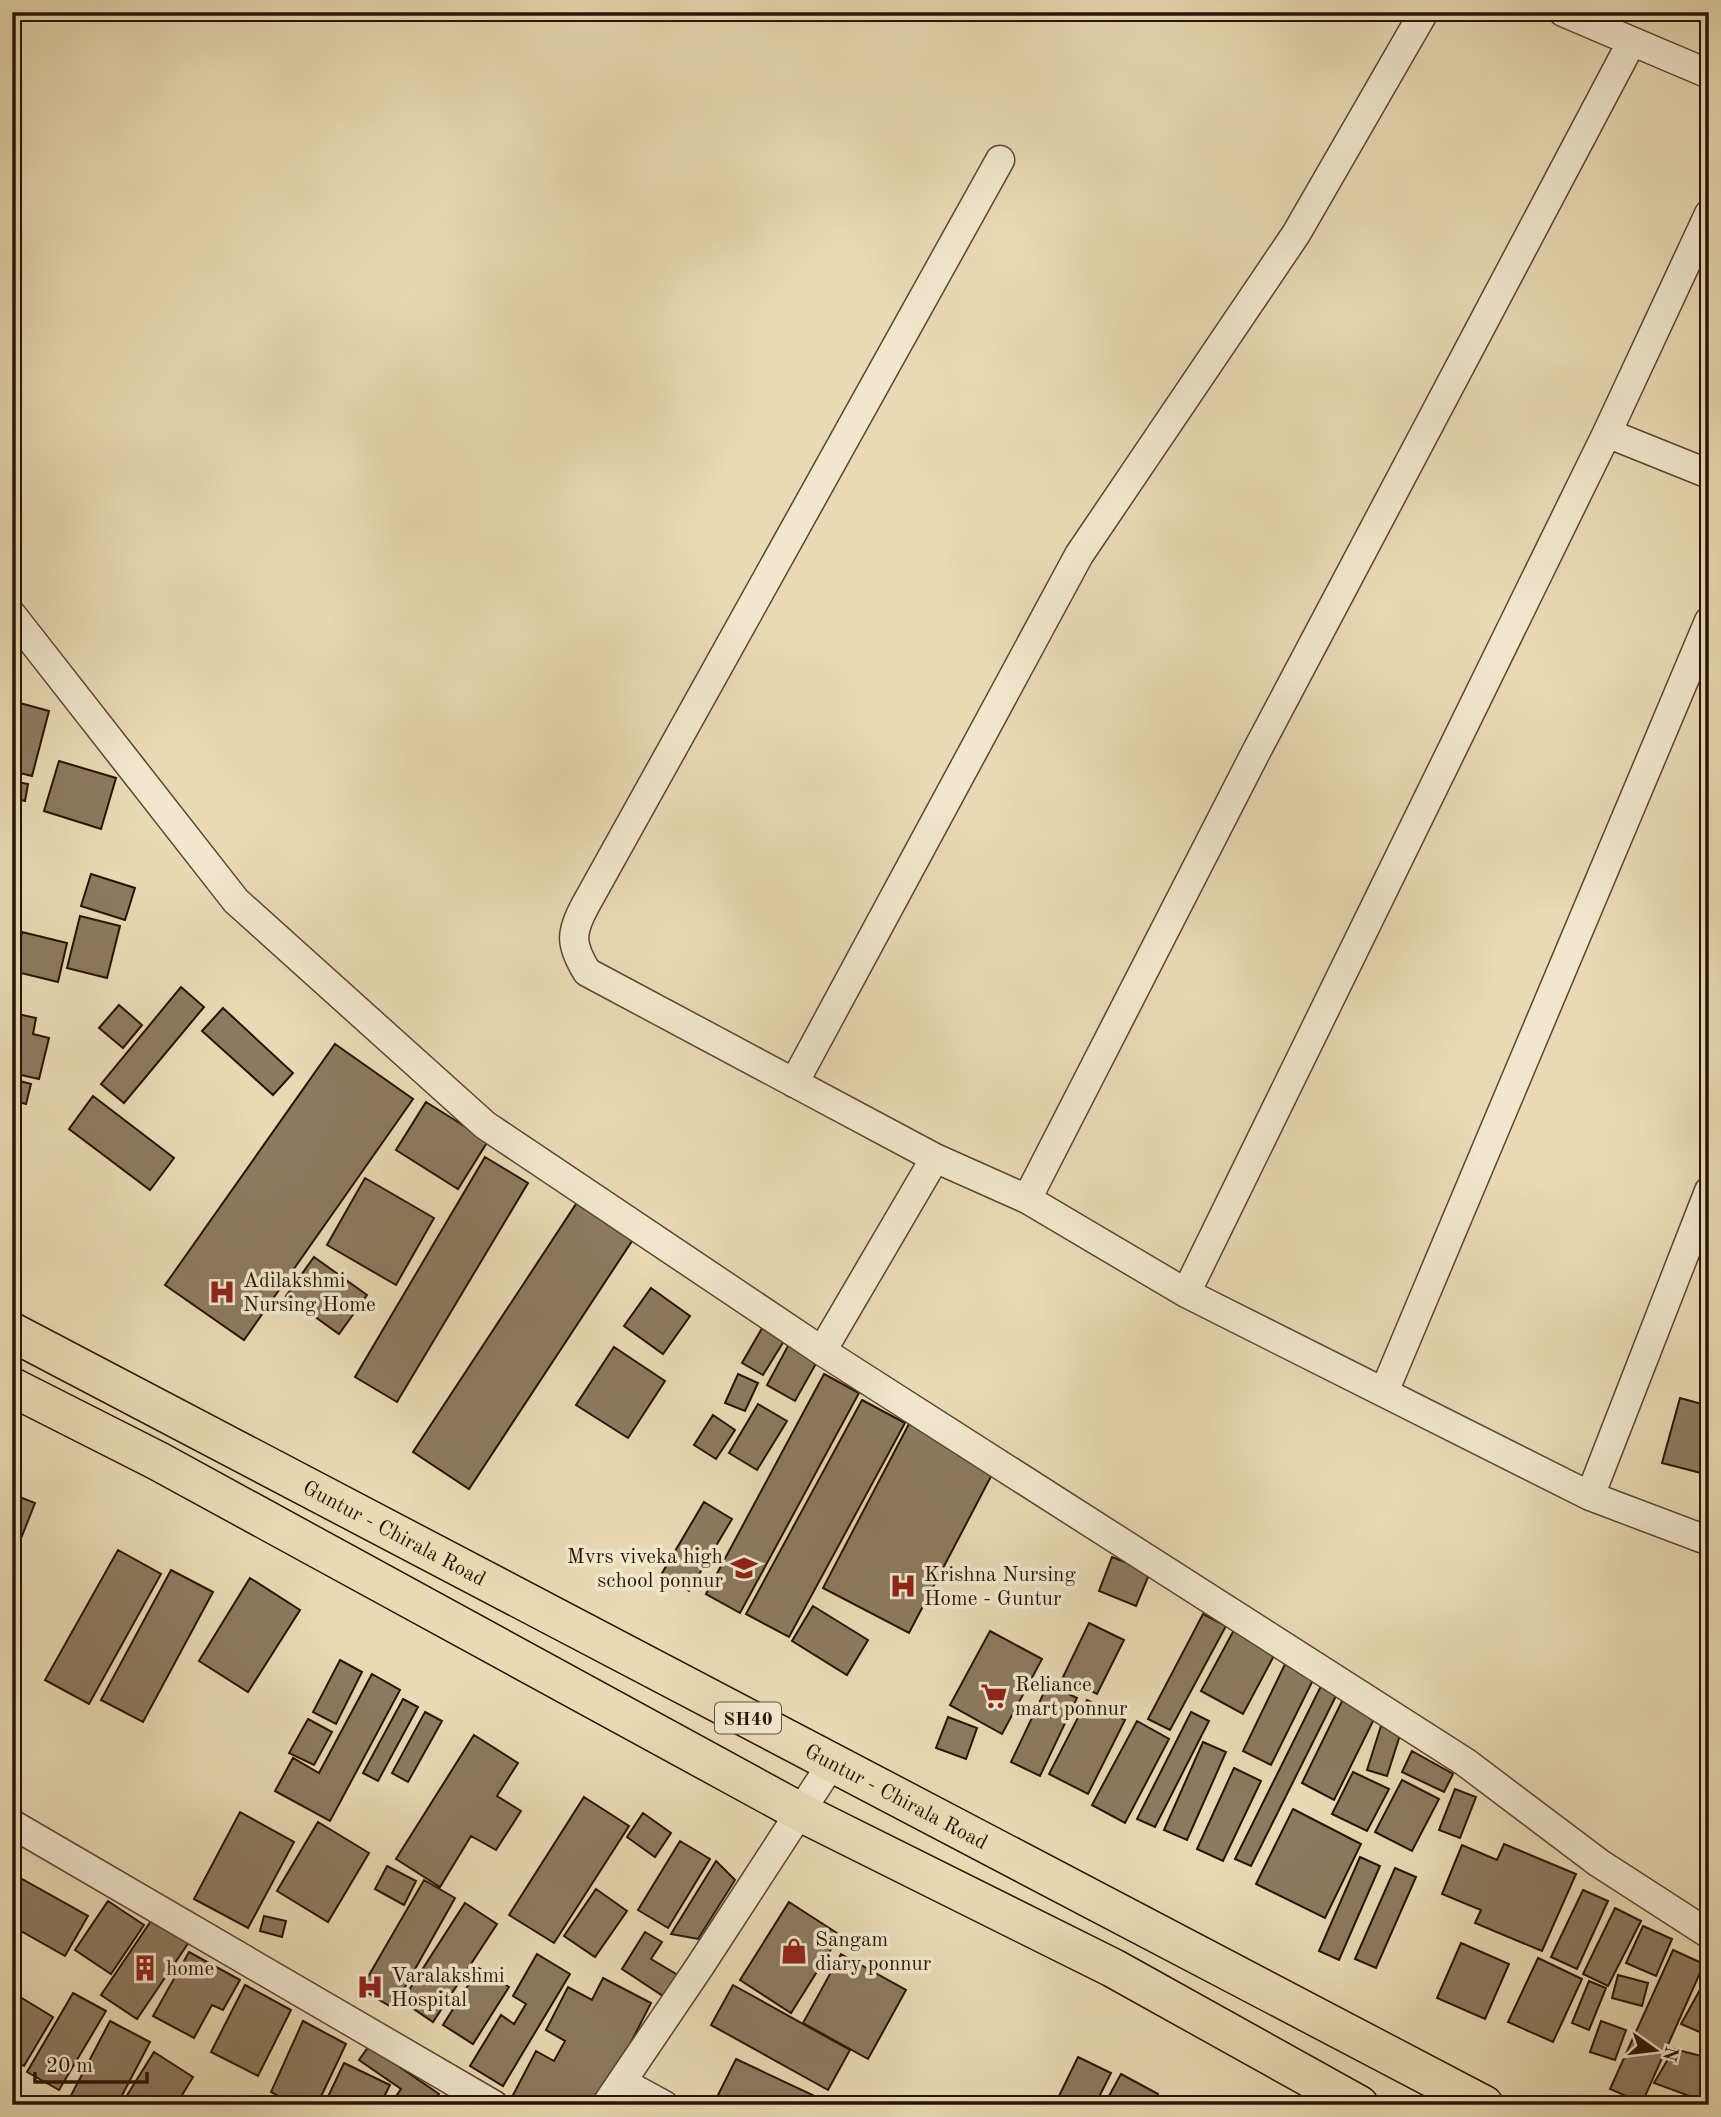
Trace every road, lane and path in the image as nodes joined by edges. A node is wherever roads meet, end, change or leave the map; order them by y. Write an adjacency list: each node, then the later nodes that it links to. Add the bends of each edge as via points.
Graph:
1 (1424, 12): 11 (street, via 1296,233 1079,555)
2 (1563, 12): 3 (street)
3 (1631, 43): 4 (street); 14 (street, via 1255,754)
4 (1709, 74)
5 (1000, 160): 11 (street, via 573,927 575,952 587,972)
6 (1709, 214): 7 (street)
7 (1607, 433): 8 (street); 15 (street)
8 (1709, 474)
9 (12, 615): 17 (street, via 247,911 485,1125)
10 (1709, 621): 19 (street)
11 (794, 1083): 12 (street)
12 (935, 1158): 14 (street); 17 (street)
13 (1709, 1191): 20 (street)
14 (1027, 1199): 15 (street)
15 (1186, 1293): 19 (street)
16 (12, 1332): 21 (main road, Guntur - Chirala Road / SH40)
17 (822, 1350): 27 (street, via 1465,1762 1588,1855)
18 (12, 1387): 23 (main road, SH40)
19 (1384, 1392): 20 (street)
20 (1590, 1496): 22 (street)
21 (368, 1518): 23 (main road); 24 (main road, Guntur - Chirala Road / SH40)
22 (1709, 1541)
23 (342, 1563): 25 (main road, SH40)
24 (832, 1763): 25 (street); 32 (main road, Guntur - Chirala Road / SH40)
25 (802, 1813): 28 (street); 31 (main road, SH40, via 1113,1968)
26 (12, 1824): 29 (street)
27 (1709, 1934)
28 (614, 2094): 30 (street)
29 (494, 2105)
30 (664, 2105)
31 (1359, 2105)
32 (1484, 2105)

